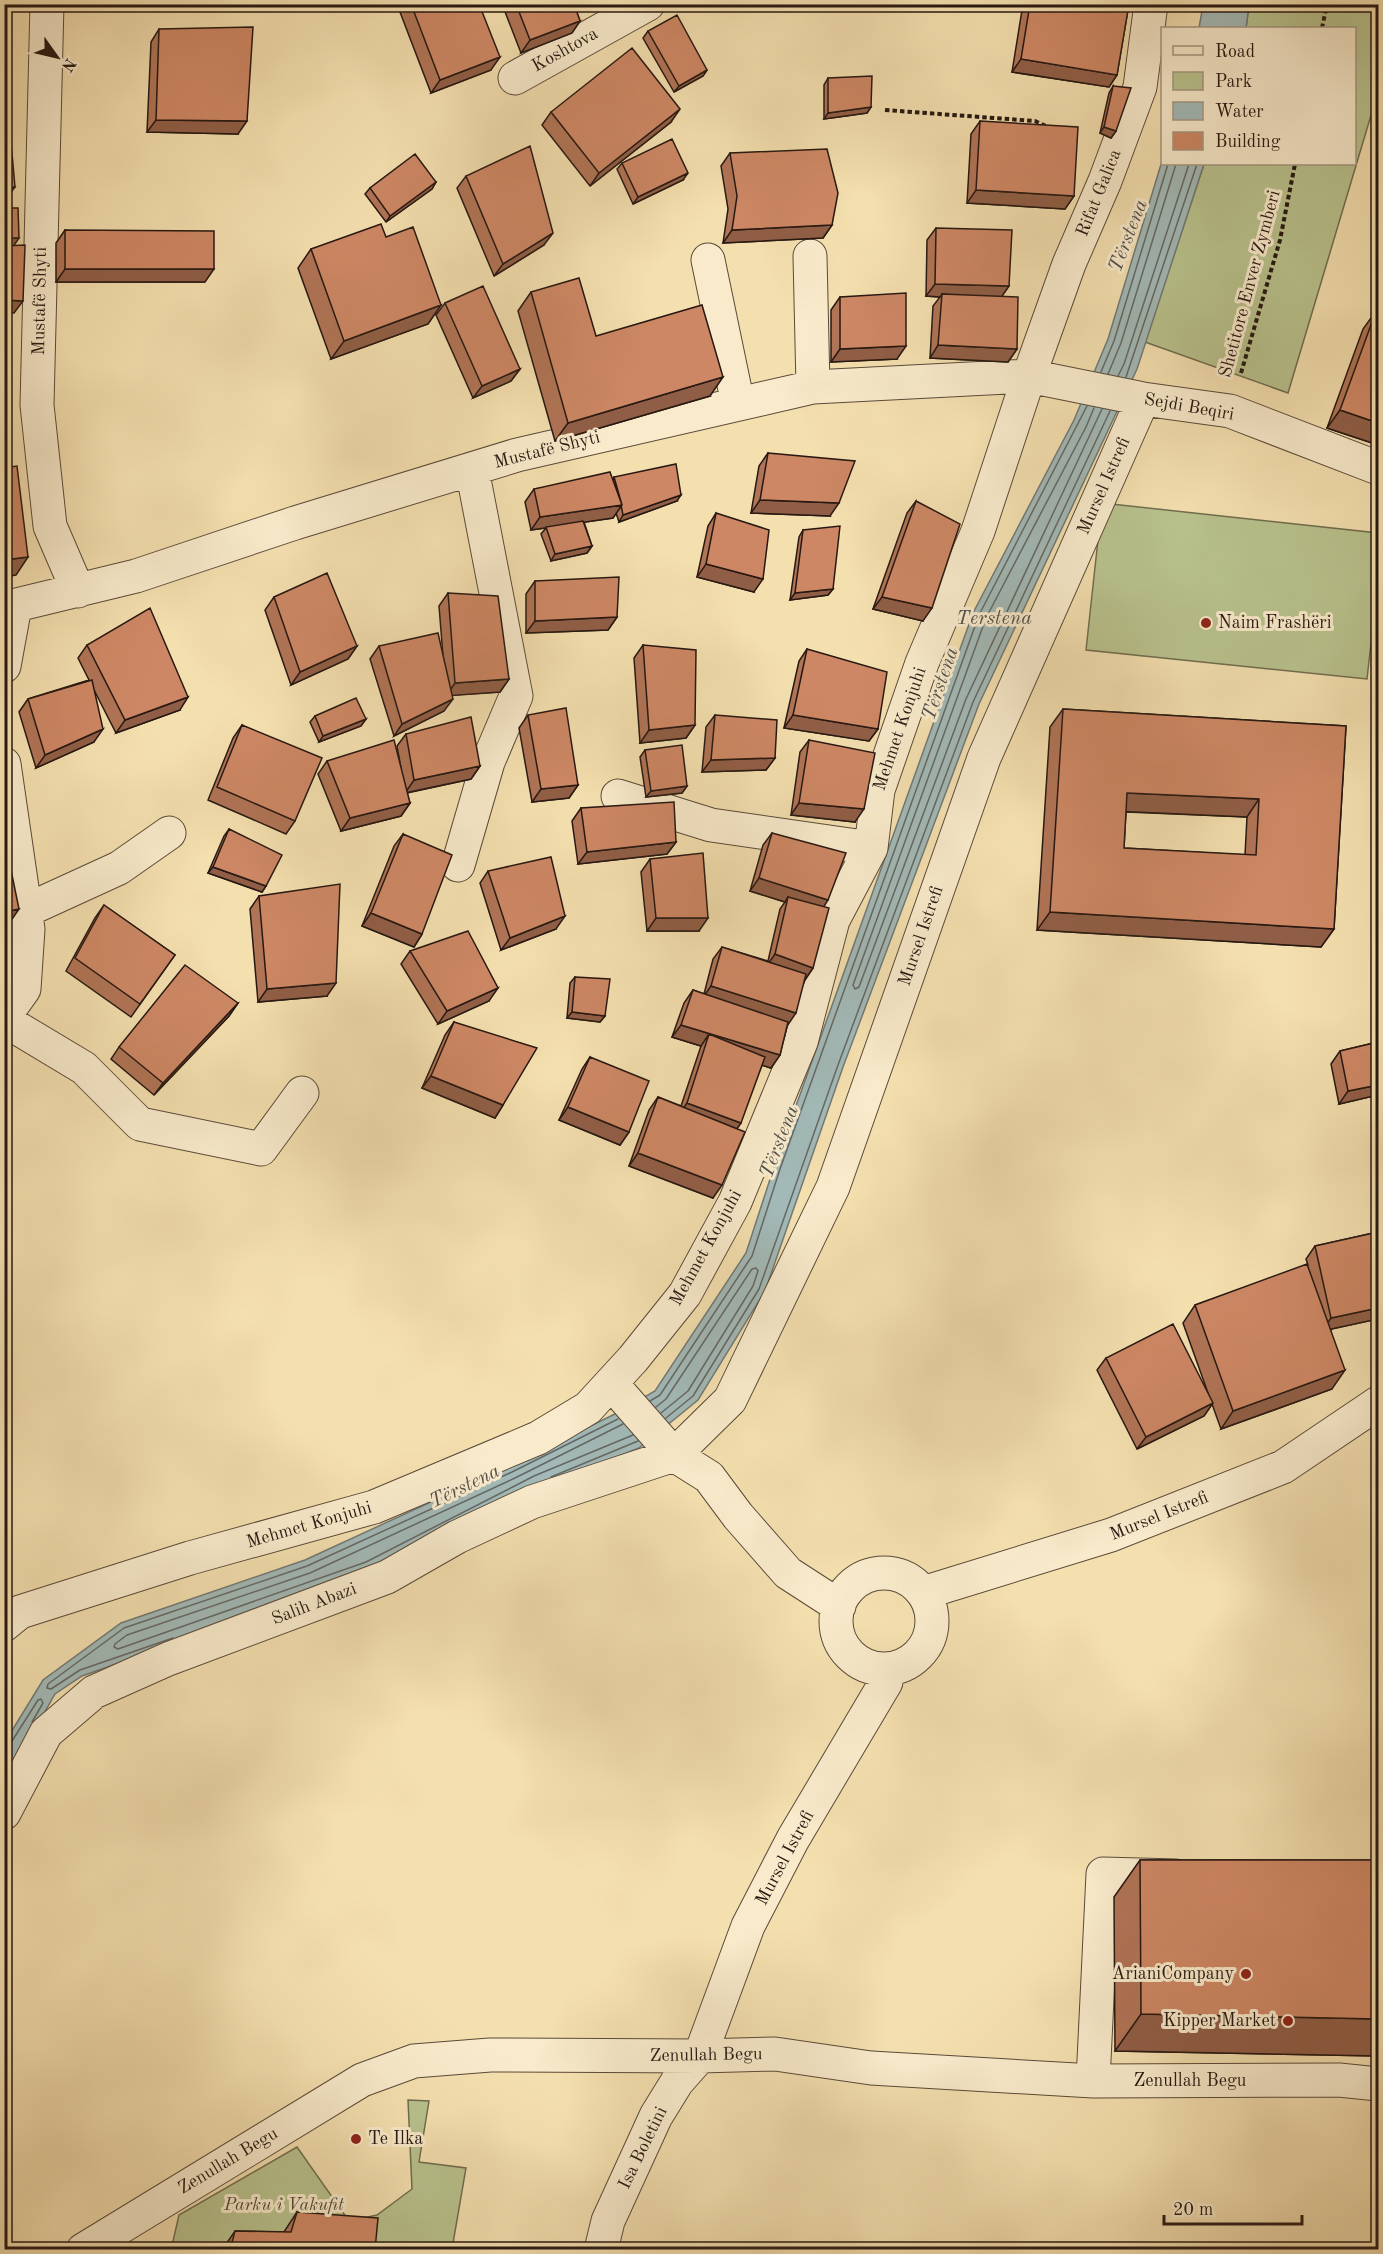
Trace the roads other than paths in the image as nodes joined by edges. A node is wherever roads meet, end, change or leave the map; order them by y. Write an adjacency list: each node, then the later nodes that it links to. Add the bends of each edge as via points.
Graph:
1 (47, 4): 13 (street, Mustafë Shyti, via 38,405 50,526)
2 (648, 4): 4 (street, Koshtova)
3 (1151, 4): 7 (street, Rifat Galica, via 1140,87)
4 (514, 78)
5 (810, 256): 8 (street)
6 (708, 260): 10 (street)
7 (1029, 376): 8 (street, Mustafë Shyti); 9 (street, Sejdi Beqiri); 19 (street, Mehmet Konjuhi, via 978,531 922,663 878,790)
8 (813, 387): 10 (street, Mustafë Shyti)
9 (1143, 399): 11 (street, Sejdi Beqiri, via 1230,411); 26 (street, Mursel Istrefi, via 984,758 833,1187 730,1400)
10 (738, 404): 12 (street, Mustafë Shyti)
11 (1378, 468)
12 (472, 469): 13 (street, Mustafë Shyti); 20 (street, via 516,696 488,762)
13 (78, 591): 14 (street, Mustafë Shyti)
14 (10, 607): 15 (street, Mustafë Shyti)
15 (4, 666)
16 (4, 764): 21 (street)
17 (618, 796): 19 (street, via 711,825)
18 (169, 833): 21 (street, via 119,868)
19 (871, 848): 24 (street, Mehmet Konjuhi, via 833,920 801,1042 735,1202 685,1294)
20 (458, 865)
21 (25, 911): 22 (street, via 28,929 24,988)
22 (4, 1019): 23 (street, via 84,1068 140,1124 261,1149)
23 (302, 1093)
24 (611, 1383): 26 (street); 29 (street, Mehmet Konjuhi, via 588,1408 538,1438 374,1507 190,1558 20,1612)
25 (1378, 1403): 27 (street, Mursel Istrefi, via 1282,1467 1111,1536)
26 (674, 1455): 28 (street, via 709,1477 788,1573); 31 (street, Salih Abazi, via 532,1502 457,1537 387,1577 168,1659 94,1692 46,1733)
27 (923, 1593): 28 (street, via 909,1579 877,1574 849,1588); 30 (street, via 932,1619 931,1635 924,1649 899,1667)
28 (839, 1606): 30 (street, via 836,1618 844,1648 868,1667)
29 (4, 1625)
30 (884, 1669): 33 (street, Mursel Istrefi, via 885,1682 793,1839 748,1926)
31 (4, 1813)
32 (1207, 1877): 34 (street, via 1103,1874)
33 (700, 2056): 34 (street, Zenullah Begu, via 775,2054 871,2068); 36 (street, Zenullah Begu, via 490,2055 414,2061 362,2080); 37 (street, Isa Boletini, via 677,2082 656,2116 608,2221)
34 (1093, 2081): 35 (street, Zenullah Begu, via 1339,2080)
35 (1378, 2084)
36 (83, 2250)
37 (602, 2250)

